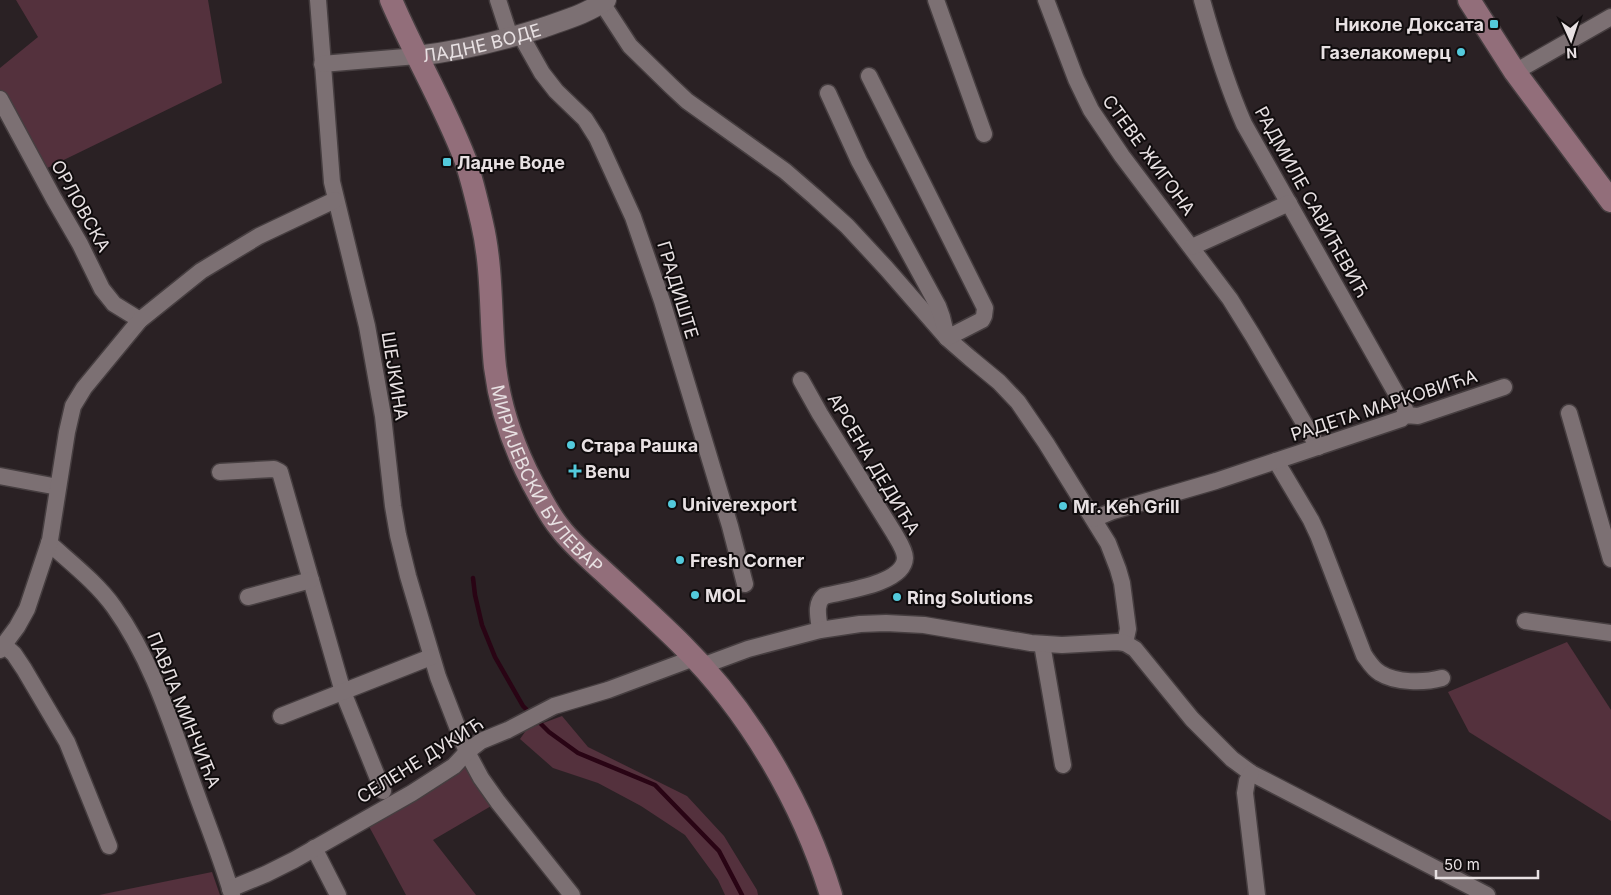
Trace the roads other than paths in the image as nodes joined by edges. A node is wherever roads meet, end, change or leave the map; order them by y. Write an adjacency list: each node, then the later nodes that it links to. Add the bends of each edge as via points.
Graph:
1 (318, 0): 12 (street, ШЕЈКИНА)
2 (391, 0): 11 (main road, МИРИЈЕВСКИ БУЛЕВАР)
3 (498, 0): 10 (street, ГРАДИШТЕ)
4 (936, 0): 17 (street)
5 (1046, 0): 21 (street, СТЕВЕ ЖИГОНА, via 1090,110)
6 (1202, 0): 20 (street, РАДМИЛЕ САВИЋЕВИЋ, via 1216,51 1244,124)
7 (1469, 0): 13 (main road)
8 (604, 2): 10 (street, ЛАДНЕ ВОДЕ, via 571,18); 23 (street, via 630,46 687,100 785,171 847,226)
9 (1611, 17): 13 (street)
10 (515, 36): 11 (street, ЛАДНЕ ВОДЕ, via 469,48); 37 (street, ГРАДИШТЕ, via 556,92 585,119 633,217 662,301)
11 (417, 56): 12 (street, ЛАДНЕ ВОДЕ); 46 (main road, МИРИЈЕВСКИ БУЛЕВАР, via 451,125 476,194 486,243 496,368 506,416 521,459 560,528)
12 (322, 64): 18 (street, ШЕЈКИНА)
13 (1515, 72): 19 (main road)
14 (869, 76): 23 (street, via 985,308 982,320)
15 (828, 93): 23 (street, via 859,161 938,306)
16 (0, 101): 22 (street, ОРЛОВСКА, via 102,289 114,304)
17 (984, 134)
18 (335, 200): 22 (street, via 231,252 201,271); 45 (street, ШЕЈКИНА, via 367,326 398,535)
19 (1611, 201)
20 (1289, 203): 21 (street); 27 (street, РАДМИЛЕ САВИЋЕВИЋ, via 1405,409)
21 (1192, 247): 28 (street, СТЕВЕ ЖИГОНА, via 1254,336)
22 (140, 320): 32 (street, via 98,369 73,406)
23 (947, 338): 33 (street, via 1018,402)
24 (801, 380): 40 (street, АРСЕНА ДЕДИЋА, via 905,554 902,568 891,578 820,599)
25 (1504, 387): 27 (street, РАДЕТА МАРКОВИЋА, via 1418,416)
26 (1569, 413): 35 (street)
27 (1405, 415): 28 (street, РАДЕТА МАРКОВИЋА)
28 (1318, 447): 29 (street, РАДЕТА МАРКОВИЋА)
29 (1276, 461): 33 (street, РАДЕТА МАРКОВИЋА); 47 (street, РАДЕТА МАРКОВИЋА, via 1311,520 1364,655 1372,667 1396,679 1422,682)
30 (220, 472): 36 (street, via 274,469 280,472)
31 (0, 476): 32 (street)
32 (58, 487): 34 (street)
33 (1094, 519): 42 (street, via 1113,554 1122,583 1128,629)
34 (49, 543): 44 (street, via 27,608); 56 (street, ПАВЛА МИНЧИЋА, via 113,605 138,647 167,713)
35 (1611, 560)
36 (311, 580): 38 (street); 48 (street)
37 (745, 584)
38 (248, 597)
39 (1525, 620): 41 (street)
40 (820, 630): 43 (street, СЕЛЕНЕ ДУКИЋ, via 860,624 905,624); 46 (street, СЕЛЕНЕ ДУКИЋ)
41 (1611, 633)
42 (1125, 643): 43 (street, СЕЛЕНЕ ДУКИЋ); 52 (street, via 1141,656 1192,719 1232,759)
43 (1042, 644): 51 (street)
44 (2, 648): 54 (street, via 14,654 68,742)
45 (431, 657): 48 (street); 50 (street, ШЕЈКИНА)
46 (698, 662): 50 (street, СЕЛЕНЕ ДУКИЋ, via 567,702 481,742); 59 (main road, МИРИЈЕВСКИ БУЛЕВАР, via 728,698 774,766 810,838)
47 (1442, 678)
48 (343, 692): 49 (street); 53 (street)
49 (281, 716)
50 (467, 752): 55 (street, СЕЛЕНЕ ДУКИЋ, via 454,766 434,779); 58 (street, ШЕЈКИНА, via 498,802)
51 (1063, 765)
52 (1251, 773): 60 (street, via 1245,793); 61 (street)
53 (383, 790)
54 (109, 846)
55 (314, 848): 56 (street, СЕЛЕНЕ ДУКИЋ); 57 (street)
56 (231, 892)
57 (338, 895)
58 (572, 895)
59 (831, 895)
60 (1257, 895)
61 (1487, 895)

